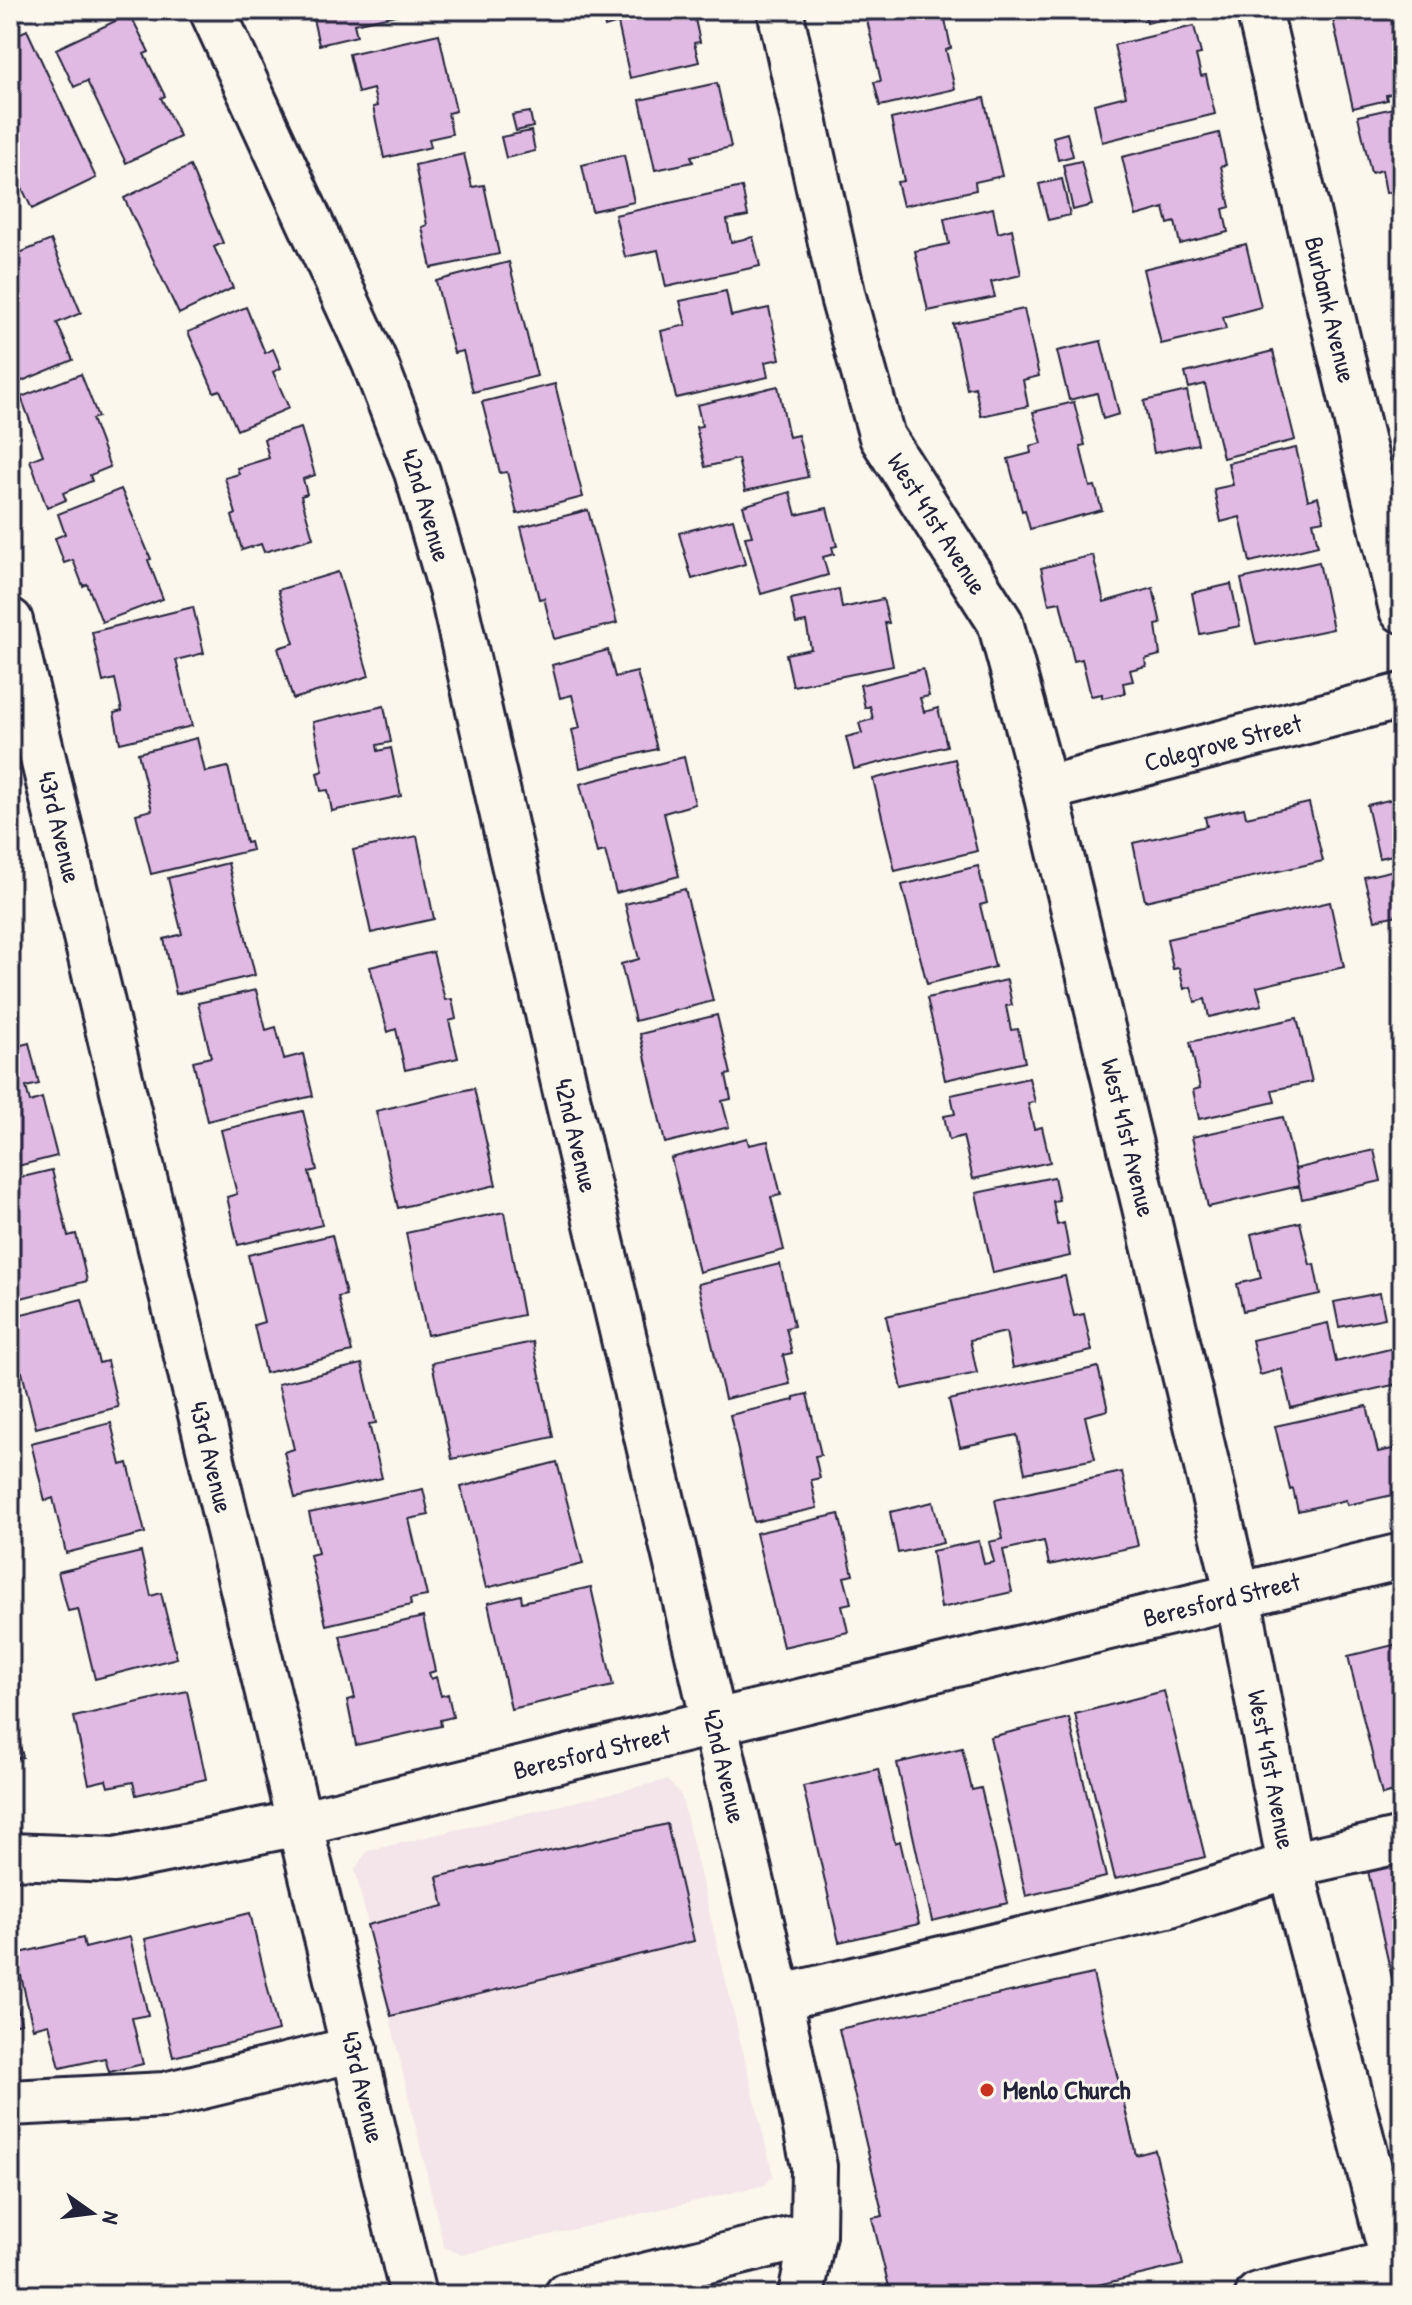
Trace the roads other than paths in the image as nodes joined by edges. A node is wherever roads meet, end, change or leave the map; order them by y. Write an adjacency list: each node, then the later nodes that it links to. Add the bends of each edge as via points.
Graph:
1 (212, 10): 10 (street, 42nd Avenue, via 374,361 425,500 453,596)
2 (780, 10): 7 (street, West 41st Avenue, via 843,297 882,437 1000,622)
3 (1259, 10): 4 (street, Burbank Avenue)
4 (1402, 610)
5 (10, 621): 11 (street, 43rd Avenue)
6 (1402, 696): 7 (street, Colegrove Street)
7 (1045, 789): 9 (street, West 41st Avenue)
8 (1402, 1556): 9 (street, Beresford Street)
9 (1238, 1596): 10 (street, Beresford Street); 14 (street, West 41st Avenue)
10 (715, 1721): 11 (street, Beresford Street); 15 (street, 42nd Avenue)
11 (299, 1823): 13 (street, Beresford Street, via 115,1860); 16 (street, 43rd Avenue)
12 (1402, 1840): 14 (street)
13 (10, 1856)
14 (1290, 1865): 15 (street, via 1167,1905); 19 (street, West 41st Avenue)
15 (779, 1998): 18 (street, 42nd Avenue, via 814,2166)
16 (355, 2049): 17 (street, via 165,2095); 21 (street, 43rd Avenue)
17 (10, 2103)
18 (813, 2234): 20 (street); 23 (street, 42nd Avenue)
19 (1399, 2272): 24 (street)
20 (645, 2285): 22 (street)
21 (413, 2295)
22 (567, 2295)
23 (801, 2295)
24 (1258, 2295)

